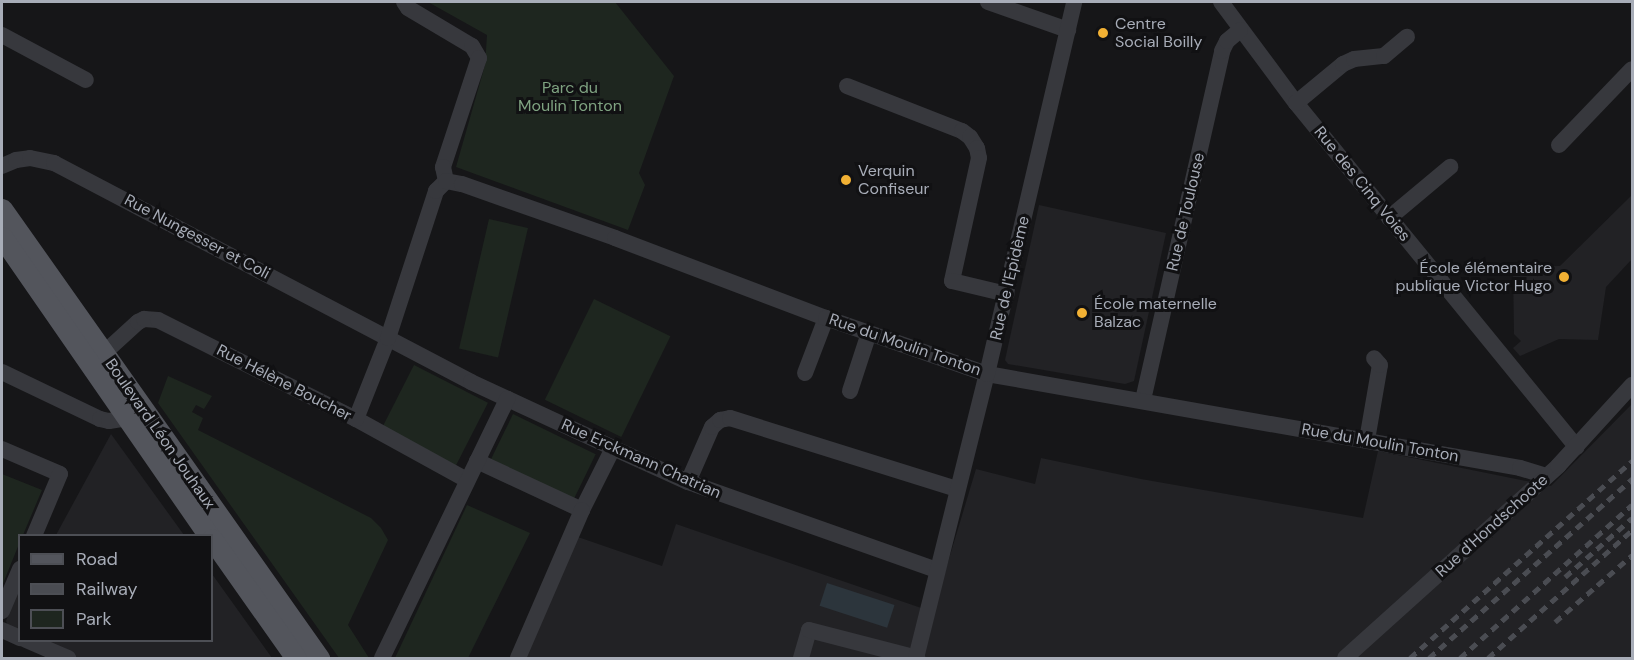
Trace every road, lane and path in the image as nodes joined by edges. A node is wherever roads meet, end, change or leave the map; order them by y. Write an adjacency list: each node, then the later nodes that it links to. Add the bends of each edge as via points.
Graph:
1 (404, 2): 16 (street, via 472,46 479,58 443,167)
2 (988, 2): 5 (street)
3 (1074, 2): 5 (street, Rue de l'Epidème)
4 (1221, 2): 6 (street, Rue des Cinq Voies)
5 (1068, 30): 20 (street, Rue de l'Epidème)
6 (1240, 30): 12 (street, Rue des Cinq Voies); 32 (street, Rue de Toulouse, via 1222,51)
7 (2, 34): 10 (street)
8 (1407, 37): 12 (street, via 1384,56 1344,64)
9 (1632, 69): 13 (street)
10 (81, 78)
11 (847, 86): 20 (street, via 970,137 979,158 952,280)
12 (1296, 103): 18 (street, Rue des Cinq Voies)
13 (1559, 145)
14 (2, 166): 23 (street, Rue Nungesser et Coli, via 30,158 62,166)
15 (1450, 167): 18 (street)
16 (446, 181): 21 (street, Rue du Moulin Tonton, via 604,234); 23 (street, via 436,191)
17 (2, 209): 24 (main road, Boulevard Léon Jouhaux)
18 (1389, 218): 36 (street, Rue des Cinq Voies)
19 (2, 237): 33 (main road, Boulevard Léon Jouhaux)
20 (1006, 294): 28 (street, Rue de l'Epidème)
21 (826, 318): 22 (street, Rue du Moulin Tonton); 27 (street)
22 (869, 333): 28 (street, Rue du Moulin Tonton); 30 (street)
23 (388, 338): 31 (street, Rue Erckmann Chatrian); 34 (street)
24 (104, 353): 34 (street, Rue Hélène Boucher, via 138,322 158,320); 56 (main road, Boulevard Léon Jouhaux)
25 (1374, 358): 35 (street, via 1380,365)
26 (2, 372): 33 (street, via 100,419)
27 (805, 373)
28 (987, 374): 32 (street, Rue du Moulin Tonton); 43 (street, Rue de l'Epidème)
29 (1632, 385): 36 (street, Rue d'Hondschoote)
30 (850, 391)
31 (507, 399): 37 (street, Rue Erckmann Chatrian); 39 (street)
32 (1143, 400): 35 (street, Rue du Moulin Tonton)
33 (128, 418): 46 (main road, Boulevard Léon Jouhaux)
34 (357, 420): 41 (street, Rue Hélène Boucher)
35 (1367, 440): 40 (street, Rue du Moulin Tonton)
36 (1577, 447): 40 (street, Rue d'Hondschoote)
37 (613, 448): 42 (street, Rue Erckmann Chatrian); 44 (street)
38 (2, 449): 45 (street, via 60,474)
39 (477, 461): 41 (street); 44 (street)
40 (1547, 476): 61 (street, Rue d'Hondschoote)
41 (467, 480): 57 (street)
42 (688, 482): 43 (street, via 712,427 730,418); 48 (street, Rue Erckmann Chatrian)
43 (957, 489): 48 (street, Rue de l'Epidème)
44 (582, 510): 58 (street)
45 (35, 534)
46 (208, 534)
47 (213, 541): 55 (main road, Boulevard Léon Jouhaux)
48 (937, 570): 60 (street, Rue de l'Epidème)
49 (18, 574): 50 (street)
50 (2, 611)
51 (2, 630): 52 (street)
52 (18, 637)
53 (31, 642): 54 (street)
54 (68, 658)
55 (296, 658)
56 (319, 658)
57 (382, 658)
58 (518, 658)
59 (801, 658): 60 (street, via 809,630)
60 (916, 658)
61 (1345, 658)

